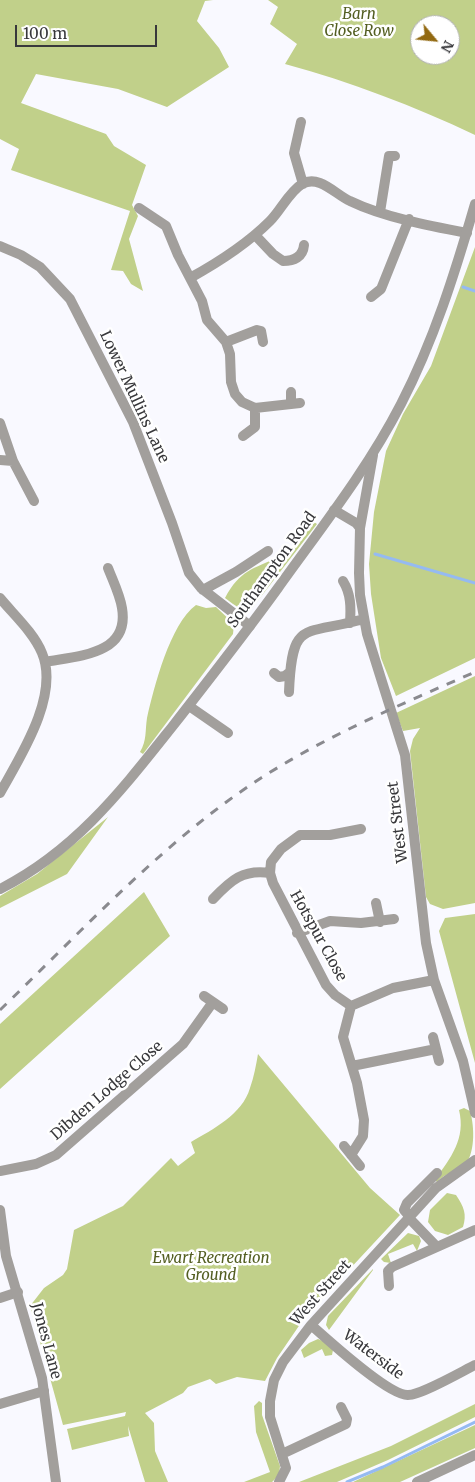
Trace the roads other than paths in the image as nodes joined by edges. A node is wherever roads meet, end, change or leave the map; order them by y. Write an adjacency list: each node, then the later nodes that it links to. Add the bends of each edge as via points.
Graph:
1 (300, 122): 3 (street, via 294,153)
2 (379, 150): 6 (street, via 392,156)
3 (303, 184): 6 (street, via 318,183 358,205); 9 (street)
4 (475, 204): 8 (street, Southampton Road)
5 (139, 208): 12 (street, via 166,226)
6 (380, 212): 7 (street)
7 (409, 220): 8 (street); 13 (street, via 381,289)
8 (467, 233): 20 (street, Southampton Road, via 452,284 421,362)
9 (255, 235): 10 (street, via 283,261 298,258 304,251); 12 (street, via 231,254)
10 (304, 245)
11 (0, 246): 29 (street, Lower Mullins Lane, via 40,267 60,286 78,311 133,422 172,523 184,565 192,580)
12 (190, 278): 14 (street, via 207,320)
13 (372, 297)
14 (226, 342): 15 (street, via 257,330 261,331); 17 (street, via 235,394 242,402)
15 (263, 342)
16 (291, 392): 17 (street, via 295,404)
17 (256, 408): 19 (street, via 255,427)
18 (0, 424): 22 (street)
19 (244, 436)
20 (373, 454): 24 (street, Southampton Road); 25 (street, West Street)
21 (0, 460): 22 (street)
22 (13, 461): 23 (street, via 33,487)
23 (34, 501)
24 (334, 510): 25 (street); 33 (street, Southampton Road)
25 (360, 528): 31 (street, West Street, via 359,573)
26 (268, 551): 29 (street)
27 (108, 568): 34 (street, via 122,606 122,626 117,636 100,652)
28 (343, 581): 32 (street, via 348,590)
29 (203, 590): 33 (street, Lower Mullins Lane)
30 (0, 598): 34 (street, via 40,648)
31 (364, 619): 32 (street); 49 (street, West Street, via 405,755 426,943)
32 (350, 623): 35 (street, via 317,629 301,636 292,651)
33 (250, 626): 38 (street, Southampton Road)
34 (45, 662): 40 (street, via 46,686 37,722)
35 (290, 672): 36 (street, via 279,677); 37 (street)
36 (274, 673)
37 (289, 692)
38 (189, 706): 39 (street); 43 (street, Southampton Road, via 93,822 49,858)
39 (228, 733)
40 (0, 793)
41 (362, 829): 42 (street, via 330,836 300,835 293,838 272,859)
42 (270, 873): 44 (street, via 250,871); 48 (street, Hotspur Close)
43 (0, 889)
44 (213, 899)
45 (376, 903): 47 (street)
46 (394, 919): 47 (street)
47 (380, 922): 48 (street, via 330,921)
48 (298, 933): 52 (street, Hotspur Close, via 326,985)
49 (434, 980): 52 (street, via 393,988); 58 (street, West Street, via 463,1061)
50 (204, 996): 51 (street)
51 (212, 1002): 53 (street); 63 (street, Dibden Lodge Close, via 183,1044 61,1151 45,1161)
52 (351, 1006): 57 (street, via 343,1037)
53 (223, 1009)
54 (433, 1037): 55 (street)
55 (436, 1049): 56 (street); 57 (street)
56 (439, 1061)
57 (352, 1066): 60 (street, via 364,1120 363,1136)
58 (475, 1113)
59 (344, 1146): 60 (street)
60 (351, 1155): 62 (street)
61 (475, 1160): 66 (street, West Street, via 436,1188)
62 (360, 1166)
63 (0, 1171)
64 (437, 1173): 66 (street, via 407,1203 404,1210)
65 (0, 1210): 70 (street, Jones Lane, via 6,1256)
66 (410, 1217): 68 (street); 72 (street, West Street)
67 (475, 1230): 68 (street)
68 (436, 1246): 69 (street, via 392,1267 388,1271)
69 (389, 1286)
70 (18, 1292): 71 (street); 74 (street, Jones Lane)
71 (0, 1298)
72 (311, 1325): 73 (street, Waterside, via 356,1363 401,1394 409,1396); 77 (street, West Street, via 295,1344 274,1380 270,1417)
73 (475, 1365)
74 (44, 1391): 75 (street); 79 (street, Jones Lane)
75 (0, 1404)
76 (341, 1407): 77 (street, via 346,1424)
77 (282, 1454): 80 (street, West Street, via 286,1468)
78 (475, 1456): 81 (street)
79 (56, 1482)
80 (280, 1482)
81 (417, 1482)

